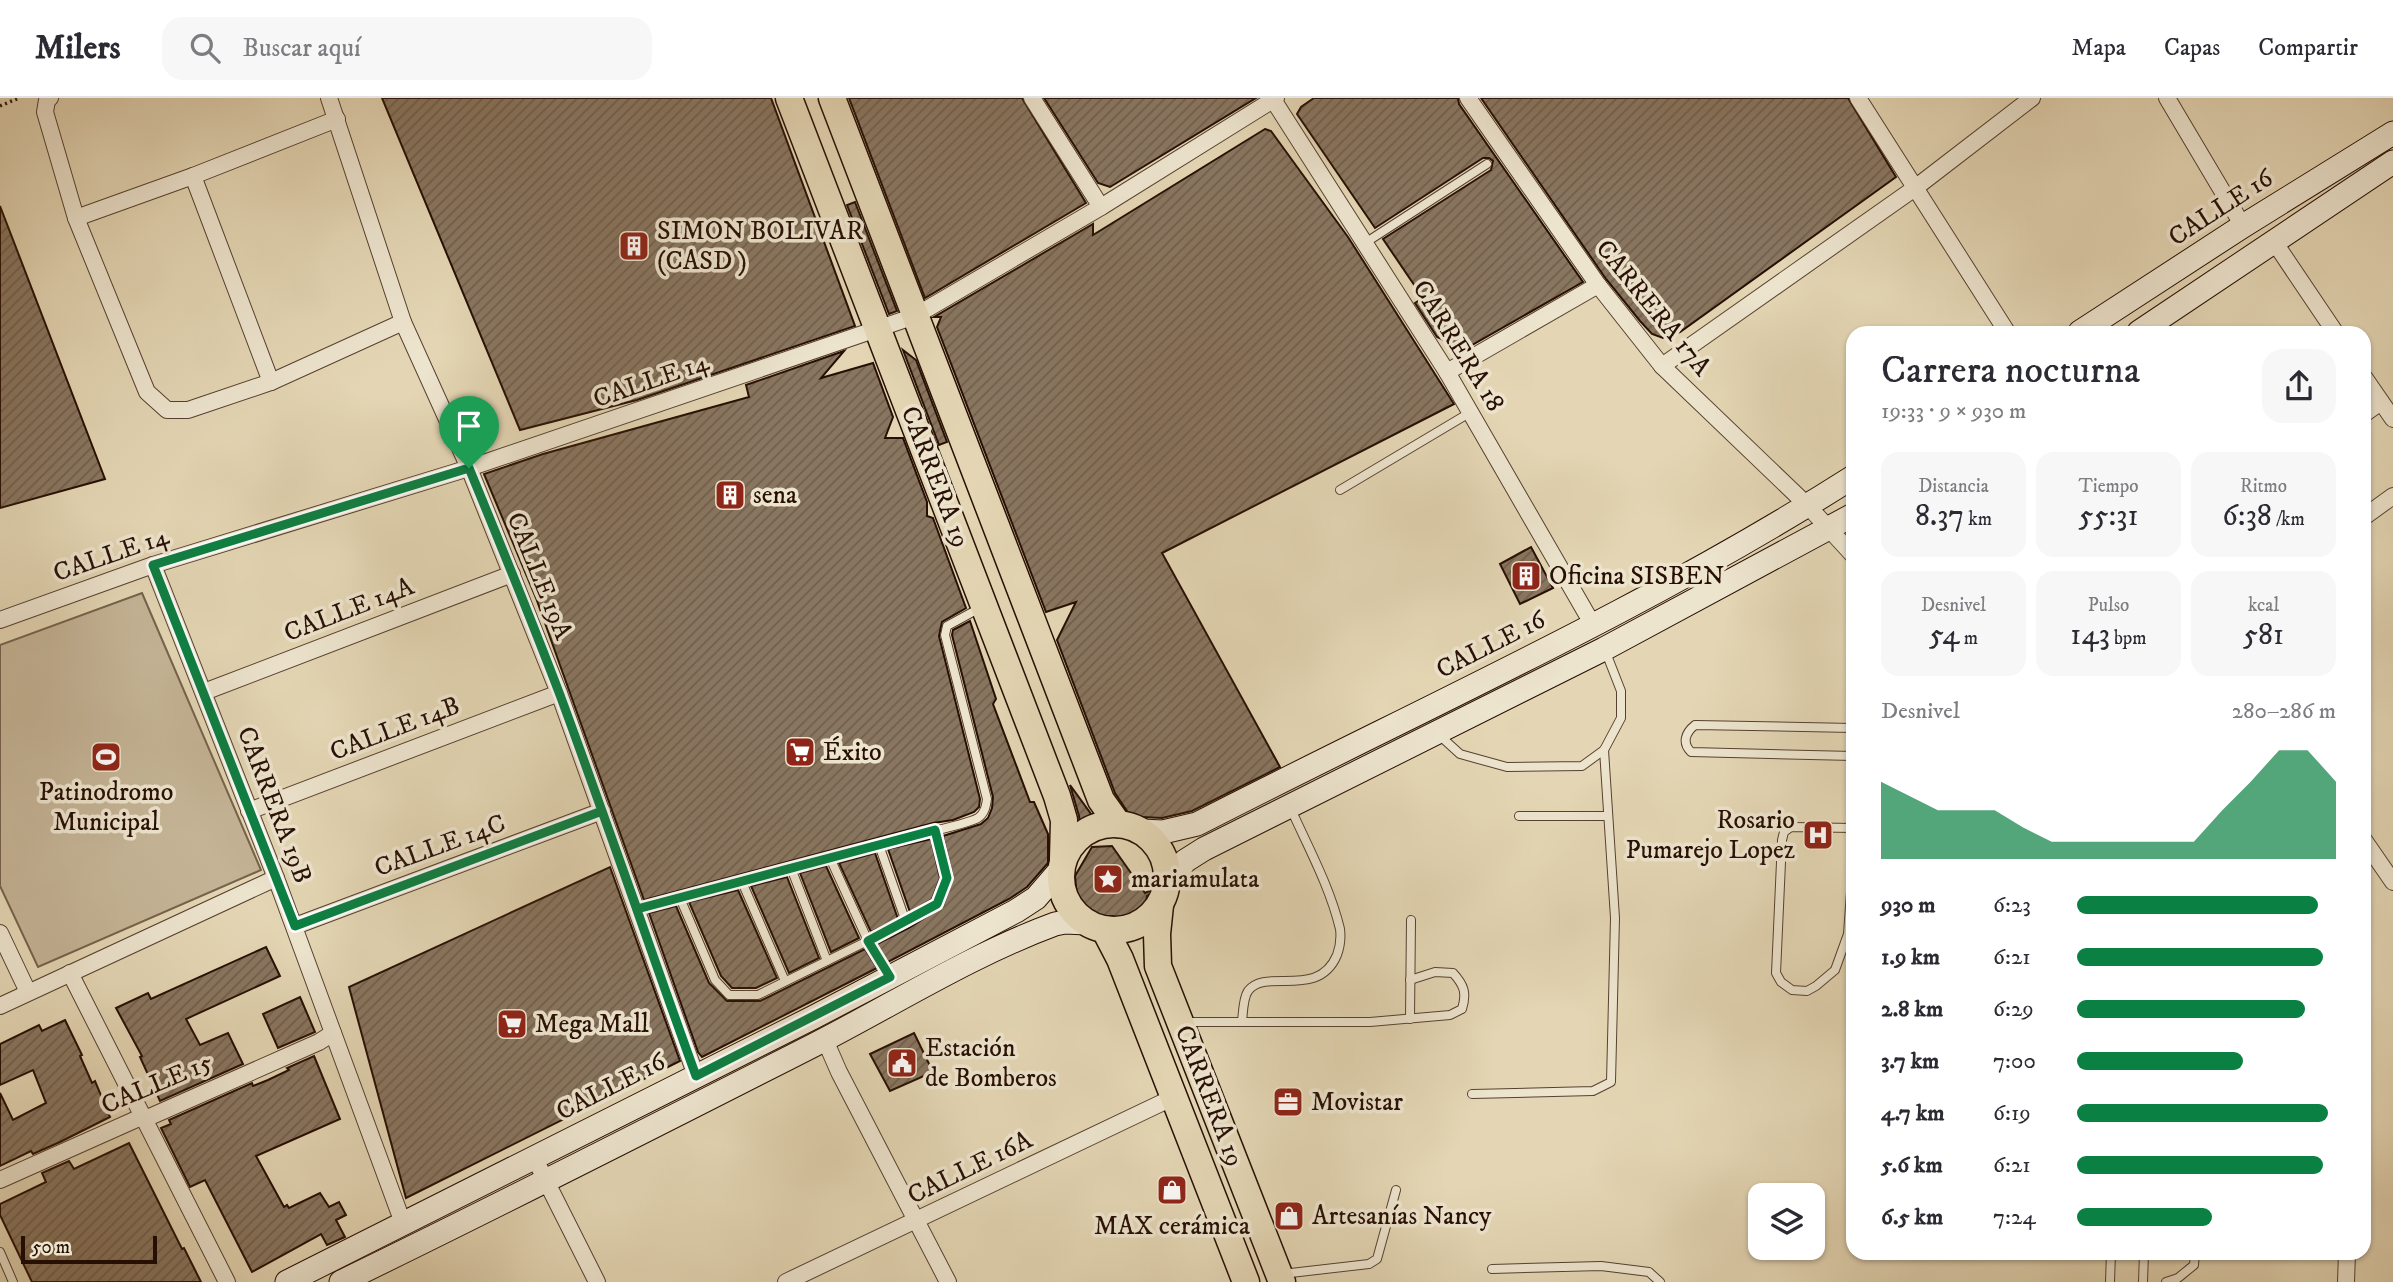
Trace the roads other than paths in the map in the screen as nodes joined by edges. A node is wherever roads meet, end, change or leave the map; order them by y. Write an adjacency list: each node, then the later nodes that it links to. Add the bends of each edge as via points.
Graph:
1 (50, 98): 18 (street, via 45,112)
2 (329, 98): 11 (street, CALLE 19A)
3 (789, 98): 29 (highway, CARRERA 19)
4 (832, 98): 23 (highway, CARRERA 19)
5 (1032, 98): 17 (street)
6 (1468, 98): 22 (street, CARRERA 17A)
7 (1858, 98): 16 (street)
8 (2032, 98): 16 (street)
9 (2167, 98): 19 (street)
10 (1274, 99): 17 (street, CALLE 14); 20 (street, CARRERA 18)
11 (337, 119): 15 (street); 24 (street, CALLE 19A)
12 (2393, 133): 19 (main road, CALLE 16)
13 (2393, 162): 21 (main road)
14 (1487, 164): 20 (lane)
15 (193, 176): 18 (street); 32 (street)
16 (1915, 188): 25 (street); 30 (street)
17 (1101, 207): 23 (street, CALLE 14)
18 (76, 218): 32 (street, via 147,392 167,410 188,410)
19 (2243, 226): 26 (main road, CALLE 16)
20 (1365, 243): 31 (street, CARRERA 18)
21 (2275, 243): 27 (main road); 28 (street)
22 (1598, 285): 30 (street, CARRERA 17A); 31 (street)
23 (915, 316): 29 (street, CALLE 14); 64 (highway, CARRERA 19, via 1101,800)
24 (403, 322): 32 (street); 38 (street, CALLE 19A)
25 (2003, 326)
26 (2089, 326)
27 (2148, 326)
28 (2331, 326)
29 (878, 330): 38 (street, CALLE 14); 49 (highway, CARRERA 19)
30 (1662, 366): 42 (street, CARRERA 17A)
31 (1447, 372): 36 (street, CARRERA 18)
32 (271, 382)
33 (2371, 387): 34 (street)
34 (2381, 402): 35 (street); 37 (street)
35 (2371, 409)
36 (1471, 412): 40 (lane); 51 (street, CARRERA 18)
37 (2393, 419)
38 (469, 468): 47 (street, CALLE 14); 48 (street, CALLE 19A)
39 (1846, 482): 42 (main road, CALLE 16)
40 (1340, 490)
41 (2393, 496): 43 (street)
42 (1808, 506): 45 (street, CARRERA 17A); 51 (main road, CALLE 16)
43 (2371, 512)
44 (1846, 518): 45 (main road, CALLE 16)
45 (1827, 528): 46 (street, CARRERA 17A); 52 (main road, CALLE 16)
46 (1846, 548)
47 (153, 565): 50 (street, CALLE 14); 53 (street, CARRERA 19B)
48 (512, 574): 53 (street, CALLE 14A); 54 (street, CALLE 19A)
49 (984, 606): 66 (lane, via 947,626 945,635 986,809 978,818); 70 (highway, CARRERA 19, via 1057,796 1064,820)
50 (0, 620)
51 (1593, 625): 64 (main road, CALLE 16, via 1197,824 1163,832)
52 (1604, 649): 56 (main road, CALLE 16); 57 (lane, via 1620,691 1622,718)
53 (204, 692): 60 (street, CARRERA 19B)
54 (559, 693): 60 (street, CALLE 14B); 61 (street, CALLE 19A)
55 (1846, 728): 58 (lane, via 1695,726 1685,738 1691,752)
56 (1436, 732): 57 (lane, via 1460,754 1507,767 1581,766); 59 (main road, CALLE 16)
57 (1604, 751): 63 (lane)
58 (1846, 756)
59 (1290, 806): 75 (main road, CALLE 16, via 1185,861); 94 (lane, via 1323,880 1340,931 1340,948 1333,964 1314,978 1254,985 1246,993)
60 (249, 811): 72 (street, CARRERA 19B)
61 (602, 811): 77 (street, CALLE 19A); 80 (street, CALLE 14C)
62 (1519, 817): 63 (lane)
63 (1608, 817): 98 (lane, via 1615,918 1611,1082 1593,1091)
64 (1130, 828): 70 (highway, via 1108,824 1089,830 1074,842); 75 (highway, via 1156,843 1165,860 1168,878)
65 (1846, 828): 83 (lane, via 1791,827 1784,832 1776,973 1781,982 1792,990 1816,986 1835,970)
66 (935, 830): 67 (lane); 79 (lane, via 947,878 937,904)
67 (878, 845): 69 (lane); 79 (lane)
68 (2371, 850): 74 (street)
69 (831, 858): 71 (lane); 84 (lane)
70 (1062, 864): 81 (highway, via 1061,887 1068,904); 87 (main road, CALLE 16, via 1036,898)
71 (791, 868): 73 (lane); 85 (lane)
72 (276, 878): 80 (street, CARRERA 19B); 86 (street)
73 (742, 882): 76 (lane); 89 (lane)
74 (2393, 883)
75 (1163, 896): 81 (highway, via 1140,924 1123,930); 93 (highway, CARRERA 19, via 1158,966)
76 (680, 898): 77 (lane); 89 (lane, via 715,980 729,995 758,995)
77 (637, 909): 97 (street, CALLE 19A)
78 (1411, 920): 88 (lane)
79 (906, 922): 84 (lane)
80 (295, 926): 95 (street, CARRERA 19B)
81 (1096, 927): 96 (main road, via 1065,922 1035,931); 99 (highway, CARRERA 19, via 1120,959)
82 (0, 933): 90 (street)
83 (1846, 937)
84 (868, 941): 85 (lane); 87 (lane)
85 (827, 961): 89 (lane)
86 (70, 973): 90 (street); 100 (street)
87 (890, 977): 97 (main road, CALLE 16)
88 (1410, 980): 92 (lane); 92 (lane, via 1435,972 1453,974 1466,997 1462,1009 1450,1015)
89 (785, 981)
90 (28, 992): 91 (street)
91 (0, 1006)
92 (1410, 1019): 94 (lane)
93 (1180, 1022): 94 (lane); 113 (highway, CARRERA 19)
94 (1242, 1022)
95 (333, 1033): 100 (street, CALLE 15); 106 (street, CARRERA 19B)
96 (825, 1040): 103 (main road); 105 (street)
97 (696, 1076): 101 (main road, CALLE 16)
98 (1472, 1094)
99 (1174, 1097): 105 (street, CALLE 16A); 121 (highway, CARRERA 19)
100 (145, 1119): 102 (street, CALLE 15); 115 (street)
101 (534, 1157): 103 (street); 106 (main road, CALLE 16)
102 (0, 1180)
103 (546, 1182): 117 (main road); 118 (street)
104 (1396, 1189): 113 (lane, via 1377,1259)
105 (916, 1221): 119 (street, CALLE 16A); 120 (street)
106 (403, 1223): 116 (main road, CALLE 16)
107 (0, 1252): 114 (lane)
108 (2111, 1260): 123 (lane)
109 (2144, 1260): 124 (lane)
110 (2194, 1260): 125 (lane, via 2178,1278)
111 (2347, 1260): 126 (street)
112 (1492, 1269): 122 (lane, via 1601,1266 1649,1272)
113 (1281, 1278)
114 (13, 1282)
115 (227, 1282)
116 (287, 1282)
117 (341, 1282)
118 (597, 1282)
119 (786, 1282)
120 (948, 1282)
121 (1246, 1282)
122 (1660, 1282)
123 (2110, 1282)
124 (2143, 1282)
125 (2166, 1282)
126 (2346, 1282)

